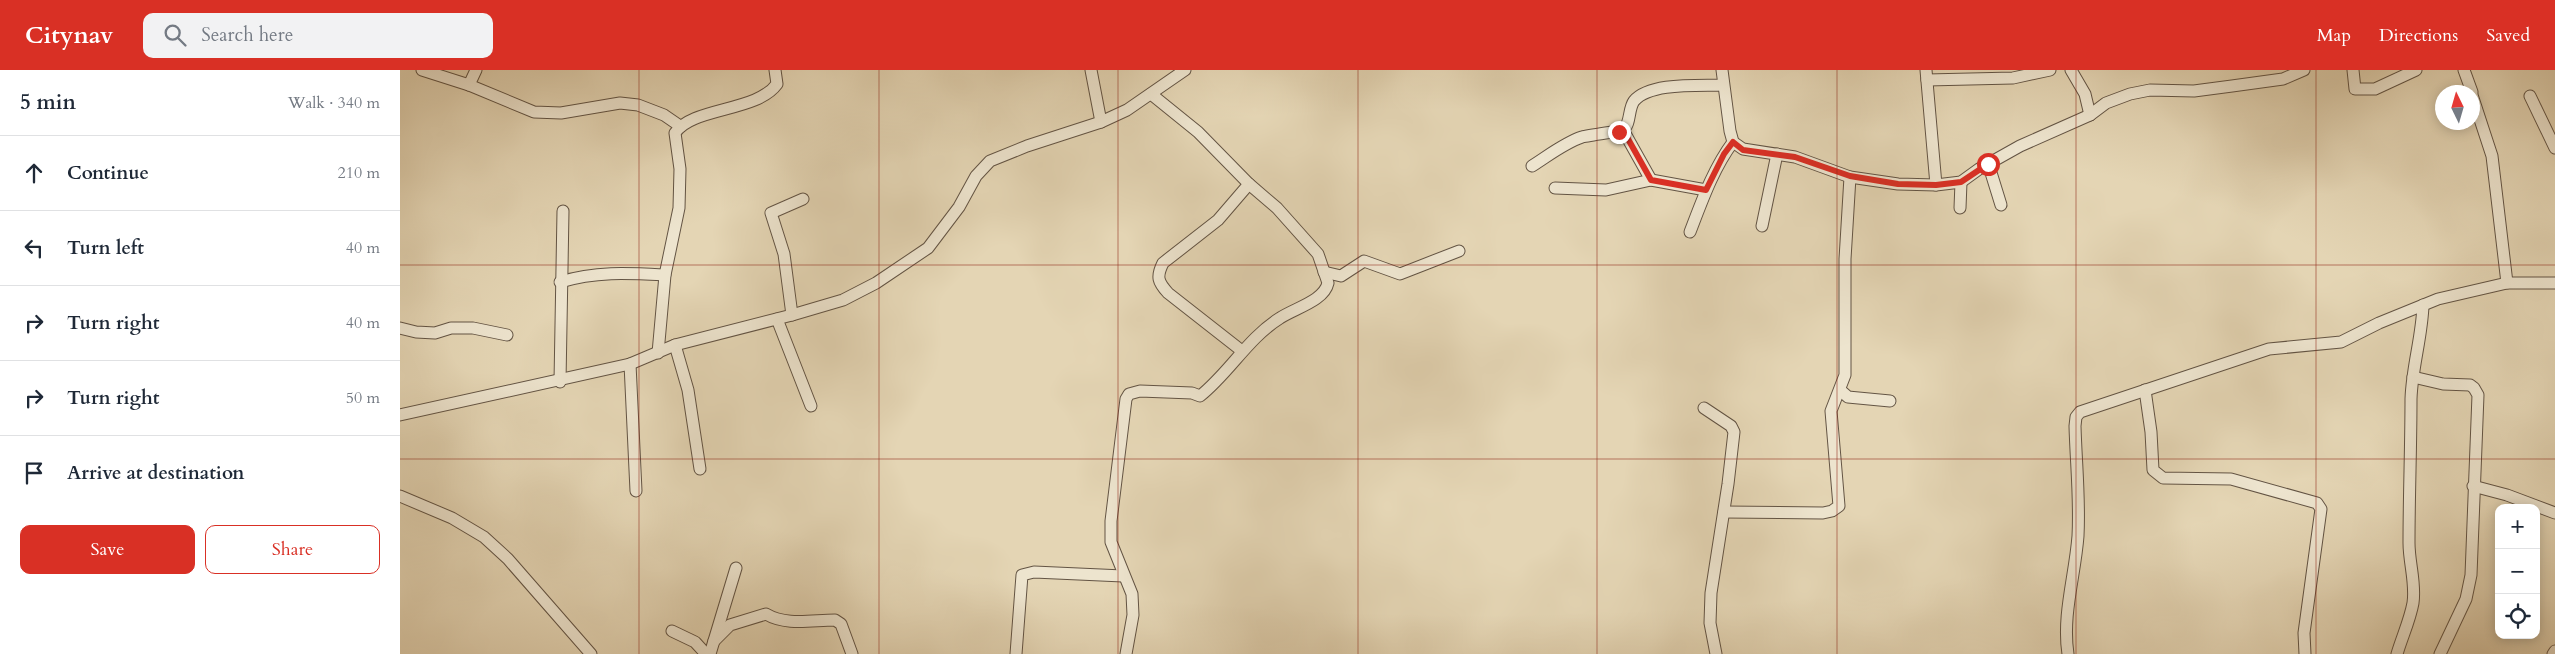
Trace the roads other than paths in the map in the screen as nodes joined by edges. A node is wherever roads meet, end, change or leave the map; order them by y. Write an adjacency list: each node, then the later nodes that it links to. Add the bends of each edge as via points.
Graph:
1 (422, 70): 15 (street)
2 (476, 70): 15 (street)
3 (775, 70): 22 (street, via 777,84 772,90)
4 (1092, 70): 21 (street)
5 (1185, 70): 17 (street)
6 (1722, 70): 14 (street)
7 (2050, 70): 13 (street, via 2013,78)
8 (2070, 70): 19 (street, via 2085,94)
9 (2304, 70): 19 (street, via 2283,79 2194,91 2150,90 2106,103)
10 (2353, 70): 11 (street, via 2355,89 2375,89)
11 (2416, 70)
12 (2464, 70): 16 (street)
13 (1927, 75): 33 (street)
14 (1723, 84): 23 (street, via 1664,88 1638,96 1631,104); 24 (street)
15 (469, 85): 22 (street, via 534,112 638,104)
16 (2469, 85)
17 (1151, 94): 21 (street); 32 (street, via 1198,132)
18 (2530, 96): 25 (street)
19 (2090, 114): 27 (street)
20 (2480, 119): 47 (street, via 2492,156)
21 (1101, 122): 50 (street, via 990,160 928,248 842,300)
22 (680, 126): 44 (street, via 675,133 680,170 679,233)
23 (1623, 130): 28 (street, via 1579,138); 30 (street)
24 (1733, 142): 26 (street, via 1743,150); 35 (street)
25 (2555, 148)
26 (1777, 154): 29 (street); 40 (street)
27 (1988, 164): 31 (street); 37 (street)
28 (1532, 166)
29 (1850, 176): 33 (street, via 1898,184); 61 (street, via 1845,269 1845,375)
30 (1651, 180): 34 (street, via 1606,190); 35 (street)
31 (1961, 182): 33 (street); 38 (street)
32 (1249, 184): 43 (street, via 1277,208 1318,254); 56 (street, via 1218,220 1163,264 1158,273 1159,283 1168,293)
33 (1936, 185)
34 (1555, 188)
35 (1706, 190): 41 (street)
36 (803, 199): 50 (street, via 772,213 784,254)
37 (2001, 205)
38 (1960, 208)
39 (563, 211): 45 (street)
40 (1762, 226)
41 (1690, 232)
42 (1459, 251): 43 (street, via 1400,274 1364,261 1341,276)
43 (1324, 272): 56 (street, via 1328,283 1323,294 1279,318)
44 (665, 275): 45 (street, via 583,275); 49 (street)
45 (560, 282): 60 (street)
46 (2555, 283): 47 (street)
47 (2507, 284): 48 (street)
48 (2423, 305): 59 (street, via 2422,333); 62 (street, via 2341,342 2269,349)
49 (661, 311): 52 (street); 57 (street)
50 (792, 315): 51 (street)
51 (777, 319): 55 (street); 64 (street)
52 (672, 321)
53 (400, 328): 54 (street, via 435,333 451,328 473,328)
54 (507, 335)
55 (675, 345): 57 (street); 67 (street, via 688,390)
56 (1242, 351): 74 (street, via 1200,396 1192,393 1129,394 1110,521 1111,542)
57 (658, 353): 58 (street)
58 (630, 364): 60 (street); 69 (street)
59 (2413, 377): 68 (street, via 2444,384 2470,385 2478,395); 87 (street, via 2409,552 2414,577 2413,604)
60 (560, 382): 66 (street)
61 (1840, 390): 63 (street, via 1848,398); 71 (street, via 1831,411 1839,506 1832,512 1823,513)
62 (2145, 390): 85 (street, via 2080,412 2076,417 2079,509 2075,567 2067,615); 86 (street, via 2153,470 2162,478 2231,479 2317,503 2320,508 2304,633)
63 (1890, 401)
64 (811, 406)
65 (1704, 408): 71 (street, via 1731,426 1734,432)
66 (400, 415)
67 (700, 469)
68 (2473, 486): 72 (street); 88 (street, via 2471,575 2466,599)
69 (636, 491)
70 (400, 496): 78 (street, via 484,536)
71 (1724, 512): 84 (street, via 1711,593 1710,623)
72 (2555, 513)
73 (736, 568): 76 (street)
74 (1123, 576): 82 (street, via 1034,572 1022,576); 83 (street, via 1132,594 1133,615)
75 (672, 631): 79 (street, via 695,642)
76 (714, 641): 80 (street); 81 (street, via 730,625 766,614 789,622 835,620 844,632)
77 (2555, 651): 89 (street)
78 (592, 654)
79 (706, 654)
80 (710, 654)
81 (852, 654)
82 (1016, 654)
83 (1126, 654)
84 (1716, 654)
85 (2068, 654)
86 (2305, 654)
87 (2397, 654)
88 (2440, 654)
89 (2553, 654)

